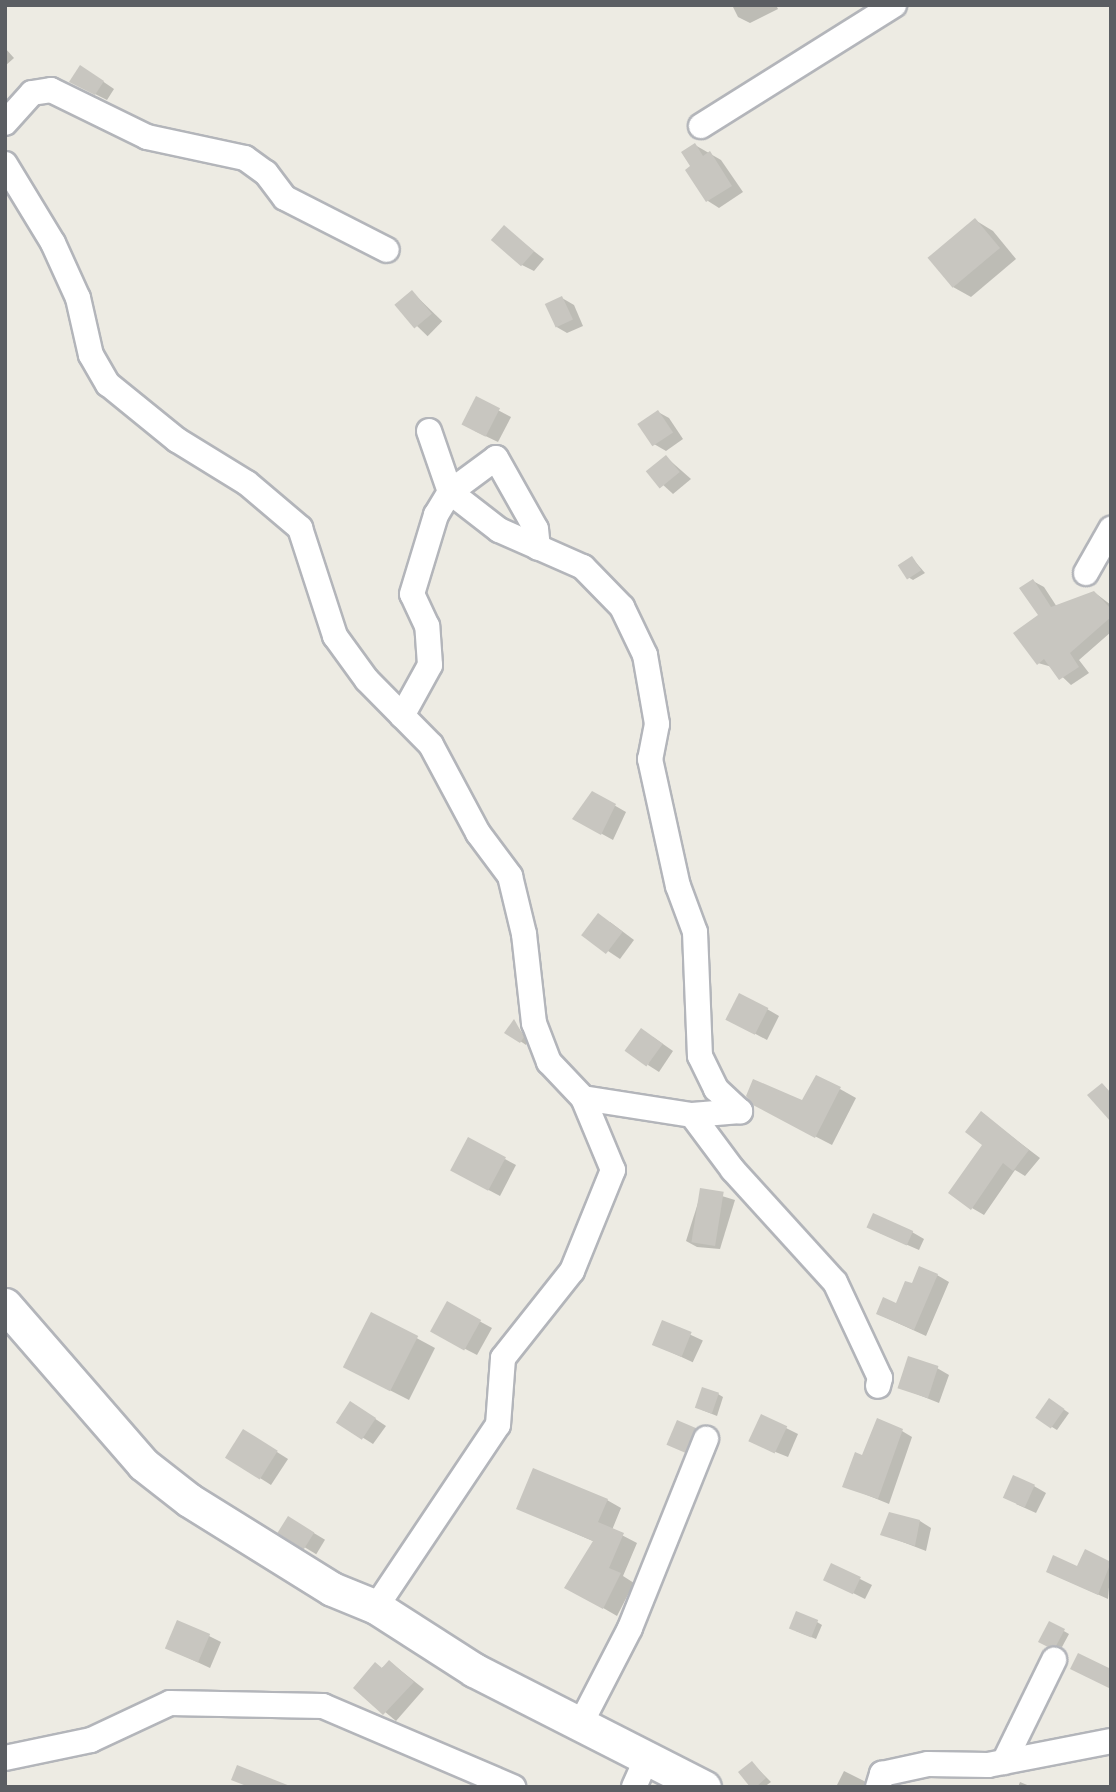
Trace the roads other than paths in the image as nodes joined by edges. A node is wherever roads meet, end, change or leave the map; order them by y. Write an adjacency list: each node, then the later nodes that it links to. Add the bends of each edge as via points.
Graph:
1 (894, 5): 3 (street)
2 (5, 123): 5 (street, via 32,93 51,90 147,137 245,158 266,173 285,198)
3 (701, 126)
4 (5, 164): 11 (street, via 58,254 78,298 91,355 108,384 177,440 247,483 300,528 335,636 367,680)
5 (387, 250)
6 (429, 431): 7 (street)
7 (450, 492): 9 (street, via 478,517); 9 (street, via 496,458 536,529); 11 (street, via 436,515 412,594 427,626 430,665)
8 (1111, 529): 10 (street)
9 (538, 548): 13 (street, via 583,567 622,607 645,655 657,724 650,759 678,886 695,932 700,1056 716,1089 740,1111)
10 (1086, 573)
11 (402, 716): 12 (street, via 431,745 478,833 510,876 524,934 537,1032 549,1062)
12 (583, 1098): 13 (street); 17 (street, via 613,1170 572,1271 503,1358 498,1424)
13 (692, 1115): 15 (street, via 733,1170 835,1282 880,1378)
14 (5, 1305): 17 (street, via 143,1464 190,1500 332,1589)
15 (878, 1386)
16 (706, 1439): 19 (street, via 630,1628)
17 (376, 1607): 19 (street, via 474,1670)
18 (1054, 1660): 23 (street)
19 (581, 1723): 21 (street)
20 (1111, 1741): 23 (street)
21 (648, 1756): 25 (street); 26 (street)
22 (5, 1758): 24 (street, via 91,1740 170,1703 323,1706)
23 (1004, 1762): 27 (street, via 928,1764 882,1774)
24 (513, 1787)
25 (634, 1787)
26 (704, 1787)
27 (878, 1787)

